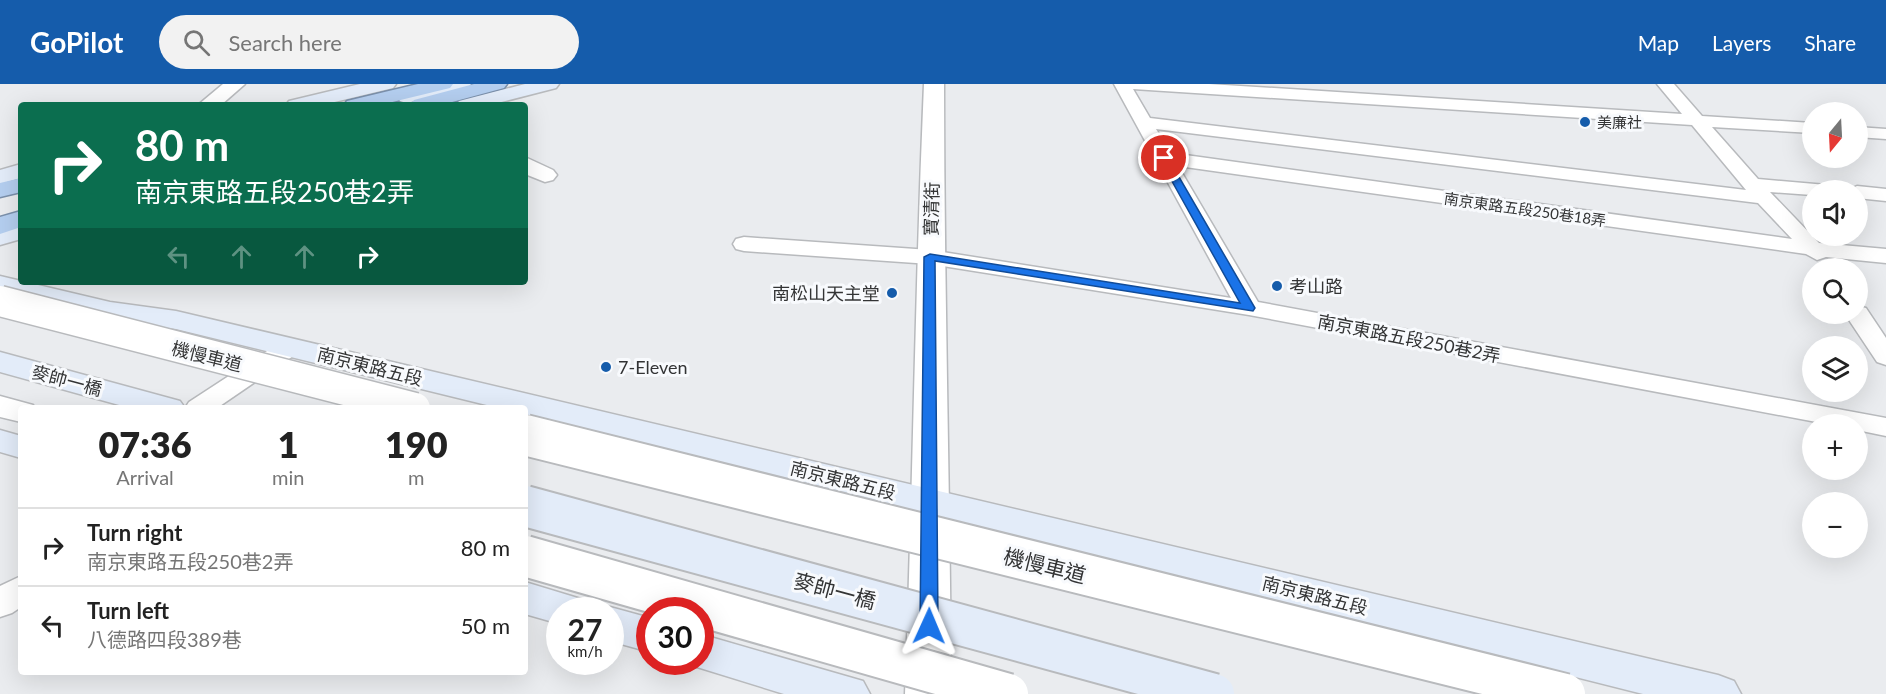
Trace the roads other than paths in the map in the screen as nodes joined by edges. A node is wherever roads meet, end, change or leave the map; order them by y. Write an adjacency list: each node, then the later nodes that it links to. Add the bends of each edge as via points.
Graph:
1 (235, 84): 11 (street)
2 (386, 84): 12 (main road)
3 (442, 84): 13 (highway)
4 (461, 84): 14 (main road)
5 (498, 84): 15 (highway)
6 (549, 84): 16 (main road)
7 (934, 84): 43 (street, 寶清街)
8 (1122, 84): 18 (lane)
9 (1134, 84): 17 (lane)
10 (1665, 84): 17 (lane)
11 (212, 102)
12 (309, 102)
13 (368, 102)
14 (387, 102)
15 (429, 102)
16 (478, 102)
17 (1693, 119): 19 (lane); 29 (lane)
18 (1142, 122): 22 (lane); 29 (lane)
19 (1802, 127)
20 (1868, 133): 21 (lane)
21 (1886, 134)
22 (1164, 158): 41 (lane, 南京東路五段250巷18弄); 47 (lane)
23 (18, 172): 25 (main road)
24 (18, 177): 25 (highway)
25 (0, 179)
26 (18, 186): 27 (highway)
27 (0, 190)
28 (1802, 190): 29 (lane)
29 (1759, 191): 41 (lane)
30 (18, 192): 32 (main road)
31 (1868, 193): 33 (lane)
32 (0, 195)
33 (1886, 195)
34 (18, 208): 35 (highway)
35 (0, 213)
36 (18, 220): 37 (highway)
37 (0, 226)
38 (18, 232): 39 (main road)
39 (0, 237)
40 (744, 244): 43 (lane, 南京東路五段250巷2弄)
41 (1815, 249): 42 (lane, 南京東路五段250巷18弄); 44 (lane)
42 (1886, 256)
43 (930, 257): 47 (lane, 南京東路五段250巷2弄); 63 (street, 寶清街)
44 (1821, 258)
45 (0, 285): 49 (main road, 南京東路五段)
46 (0, 301): 56 (street, 機慢車道, bridge)
47 (1249, 308): 59 (lane, 南京東路五段250巷2弄)
48 (1864, 324): 50 (lane)
49 (290, 347): 55 (lane); 63 (main road, 南京東路五段)
50 (1886, 357)
51 (0, 362): 54 (main road, 麥帥一橋)
52 (0, 377): 53 (main road, 麥帥一橋)
53 (102, 405)
54 (157, 405)
55 (203, 405)
56 (403, 405)
57 (0, 406): 58 (street)
58 (18, 411)
59 (1886, 427)
60 (528, 436): 77 (street, 機慢車道, bridge)
61 (0, 441): 62 (main road)
62 (18, 446)
63 (931, 501): 73 (street, 寶清街); 78 (main road, 南京東路五段)
64 (528, 507): 76 (main road, 麥帥一橋, bridge)
65 (528, 521): 75 (main road, 麥帥一橋)
66 (528, 557): 74 (street, bridge)
67 (18, 591): 69 (lane)
68 (528, 599): 70 (main road)
69 (0, 604)
70 (546, 604)
71 (714, 655): 72 (main road)
72 (847, 694)
73 (928, 694)
74 (1008, 694)
75 (1162, 694)
76 (1214, 694)
77 (1564, 694)
78 (1718, 694)

